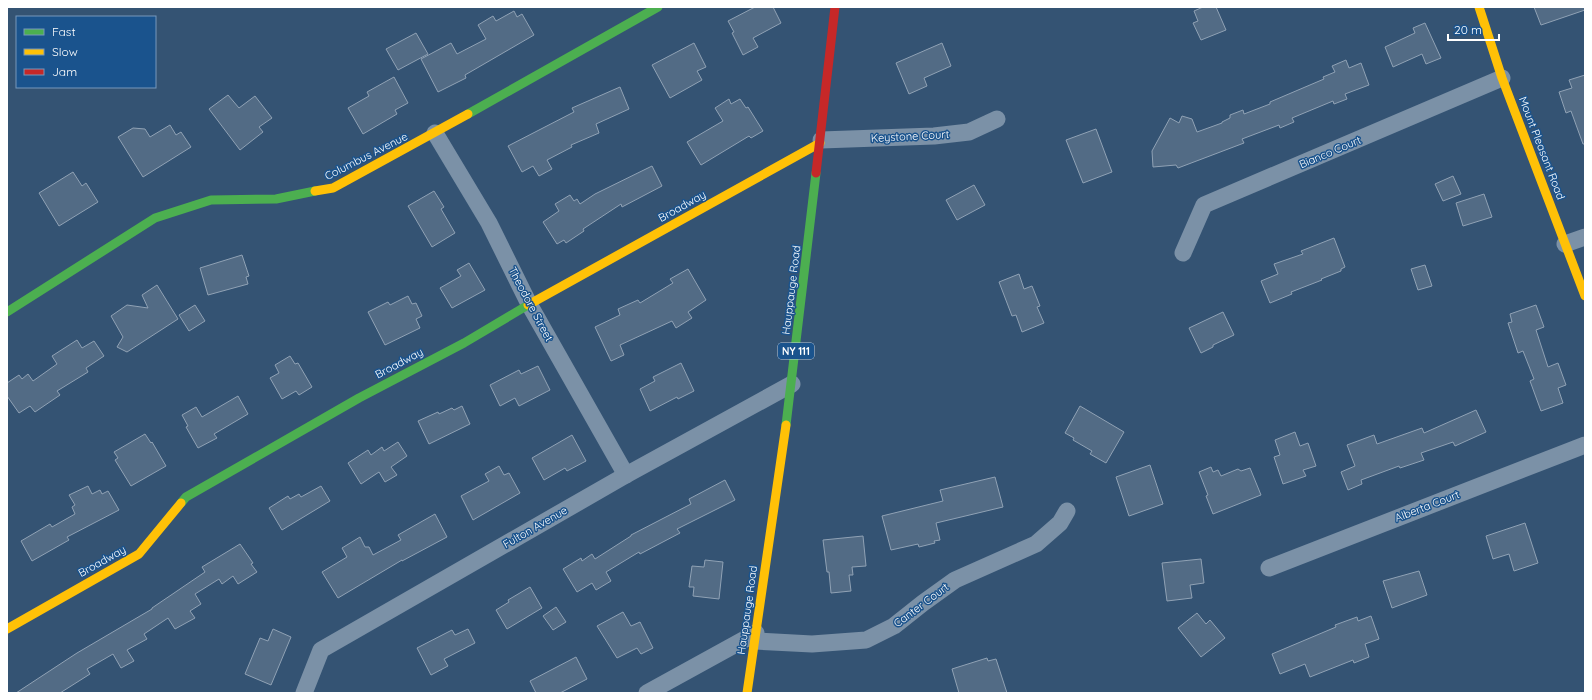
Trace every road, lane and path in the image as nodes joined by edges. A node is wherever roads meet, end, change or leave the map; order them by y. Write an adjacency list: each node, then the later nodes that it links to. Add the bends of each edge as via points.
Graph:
1 (658, 7): 6 (street, Columbus Avenue)
2 (835, 7): 7 (street, Hauppauge Road / NY 111)
3 (1479, 7): 4 (street, Mount Pleasant Road)
4 (1502, 78): 9 (street, Mount Pleasant Road); 10 (street, Bianco Court, via 1204,205)
5 (997, 119): 7 (street, Keystone Court, via 969,132)
6 (436, 133): 12 (street, Theodore Street, via 489,223); 13 (street, Columbus Avenue, via 333,188 276,199 211,200 155,218)
7 (820, 142): 12 (street, Broadway); 14 (street, Hauppauge Road / NY 111)
8 (1585, 237): 9 (street)
9 (1565, 244): 11 (street, Mount Pleasant Road)
10 (1183, 253)
11 (1585, 296)
12 (529, 304): 16 (street, Theodore Street); 19 (street, Broadway, via 464,343 359,398 186,497 138,554)
13 (7, 312)
14 (792, 384): 16 (street, Fulton Avenue); 20 (street, Hauppauge Road / NY 111)
15 (1585, 445): 18 (street, Alberta Court)
16 (626, 475): 21 (street, Fulton Avenue, via 321,650)
17 (1068, 511): 20 (street, Canter Court, via 1060,524 1036,544 955,580 894,626 866,640 812,644)
18 (1269, 568)
19 (7, 629)
20 (756, 637): 22 (street); 23 (street, Hauppauge Road / NY 111)
21 (304, 693)
22 (647, 693)
23 (747, 693)

